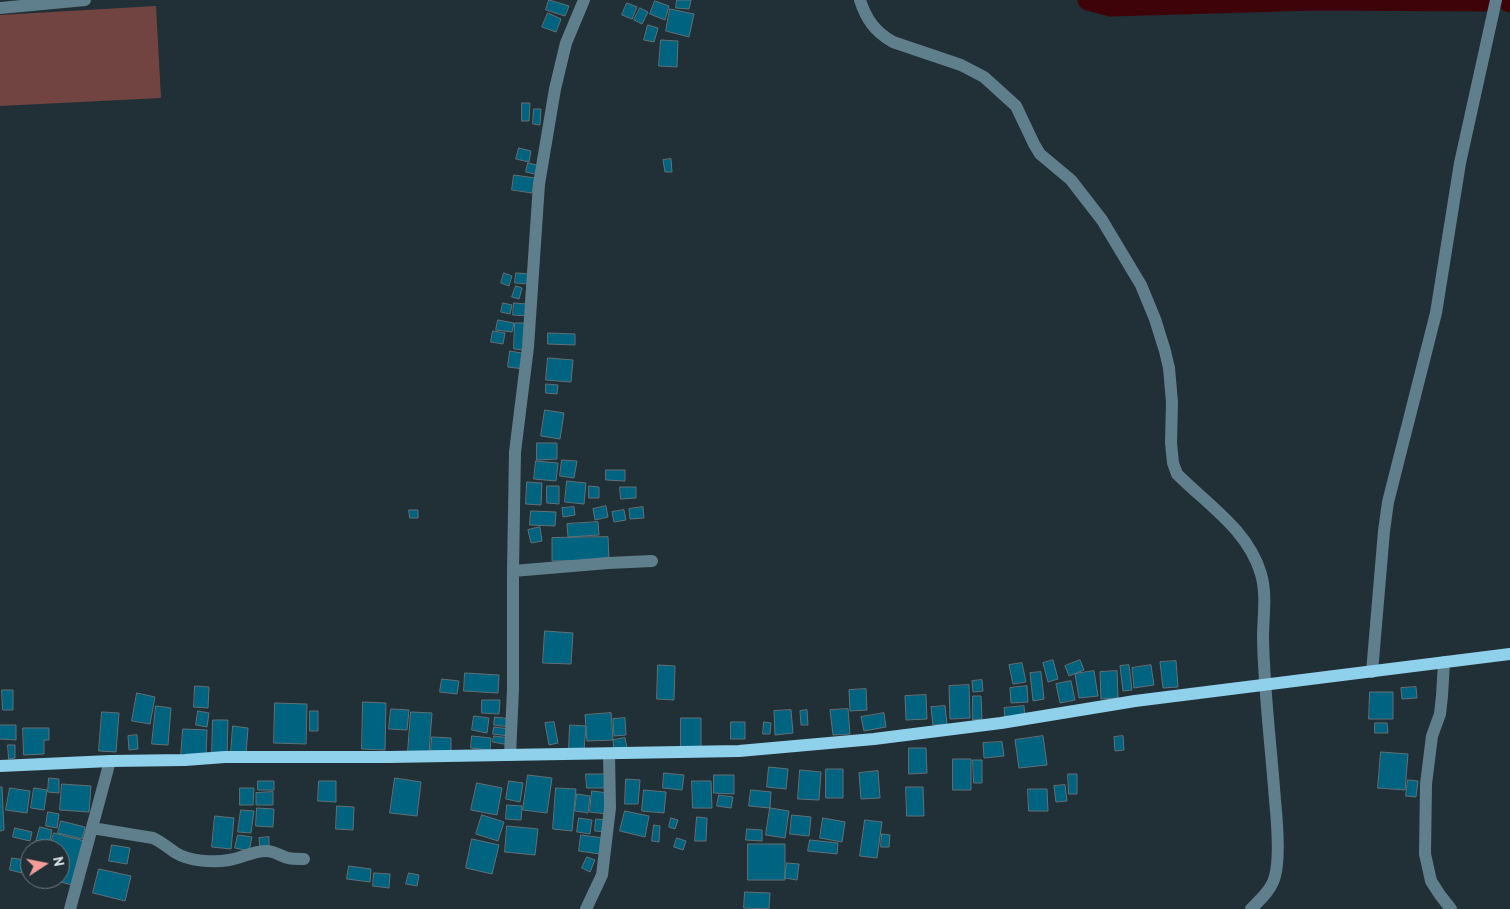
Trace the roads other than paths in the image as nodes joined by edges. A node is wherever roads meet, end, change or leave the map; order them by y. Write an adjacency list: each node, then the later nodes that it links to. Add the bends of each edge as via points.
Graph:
1 (85, 0): 5 (street)
2 (860, 0): 11 (street, via 868,20 884,37 969,69 984,77 1016,106 1037,149 1085,196 1141,285 1169,368 1171,443 1177,474 1236,530 1251,550 1261,574 1265,592)
3 (1496, 0): 10 (street, via 1460,163 1436,313 1388,502)
4 (579, 2): 7 (street, via 557,80 539,184 528,347 515,452)
5 (0, 8)
6 (652, 561): 7 (street)
7 (513, 571): 13 (street)
8 (1510, 654): 9 (main road)
9 (1444, 662): 10 (main road); 21 (street, via 1440,714 1432,736 1426,777 1425,854 1431,881)
10 (1372, 672): 11 (main road)
11 (1266, 685): 12 (main road, via 874,739 739,751); 20 (street, via 1277,824 1276,875 1271,888)
12 (609, 754): 13 (main road); 19 (street, via 610,808 602,875)
13 (510, 756): 14 (main road, via 225,757)
14 (110, 761): 15 (main road); 16 (street)
15 (0, 766)
16 (92, 828): 17 (street, via 153,838 178,854 199,860 218,862 268,851 290,859); 18 (street)
17 (304, 859)
18 (70, 909)
19 (586, 909)
20 (1251, 909)
21 (1452, 909)

